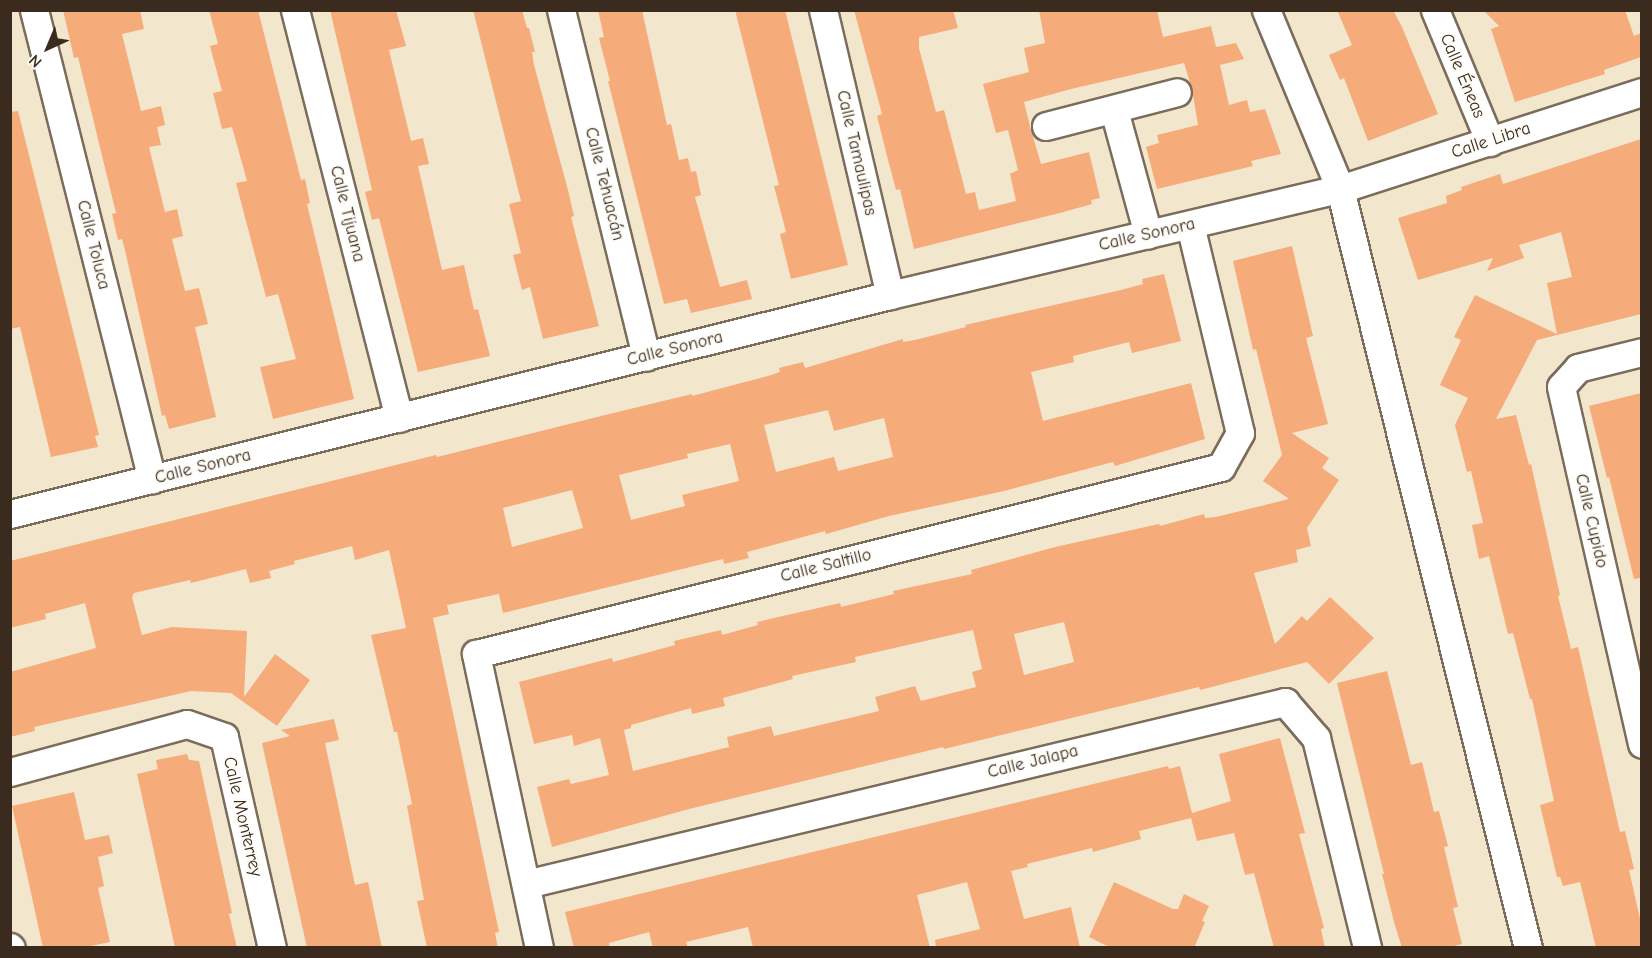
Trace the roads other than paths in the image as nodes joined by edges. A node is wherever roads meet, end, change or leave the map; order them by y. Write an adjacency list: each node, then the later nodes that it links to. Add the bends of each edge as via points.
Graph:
1 (34, 10): 19 (street, Calle Toluca)
2 (294, 10): 18 (street, Calle Tijuana)
3 (561, 10): 17 (street, Calle Tehuacán)
4 (823, 10): 15 (street, Calle Tamaulipas)
5 (1266, 10): 12 (street)
6 (1435, 10): 11 (street, Calle Éneas)
7 (1177, 92): 9 (street)
8 (1641, 92): 11 (street, Calle Libra)
9 (1114, 110): 10 (street); 14 (street)
10 (1046, 126)
11 (1490, 142): 12 (street, Calle Libra)
12 (1340, 189): 13 (street, Calle Sonora); 27 (street)
13 (1190, 225): 14 (street, Calle Sonora); 23 (street, Calle Saltillo, via 1240,433 1221,467 477,654)
14 (1148, 234): 15 (street, Calle Sonora)
15 (890, 295): 17 (street, Calle Sonora)
16 (1641, 352): 21 (street, Calle Cupido, via 1578,368 1561,387)
17 (646, 357): 18 (street, Calle Sonora)
18 (399, 418): 19 (street, Calle Sonora)
19 (152, 480): 20 (street, Calle Sonora)
20 (10, 514)
21 (1641, 744)
22 (10, 772): 24 (street, Calle Monterrey, via 187,724 224,737)
23 (526, 885): 25 (street, Calle Saltillo); 26 (street, Calle Jalapa, via 1285,702 1316,738)
24 (272, 948)
25 (539, 948)
26 (1367, 948)
27 (1528, 948)

